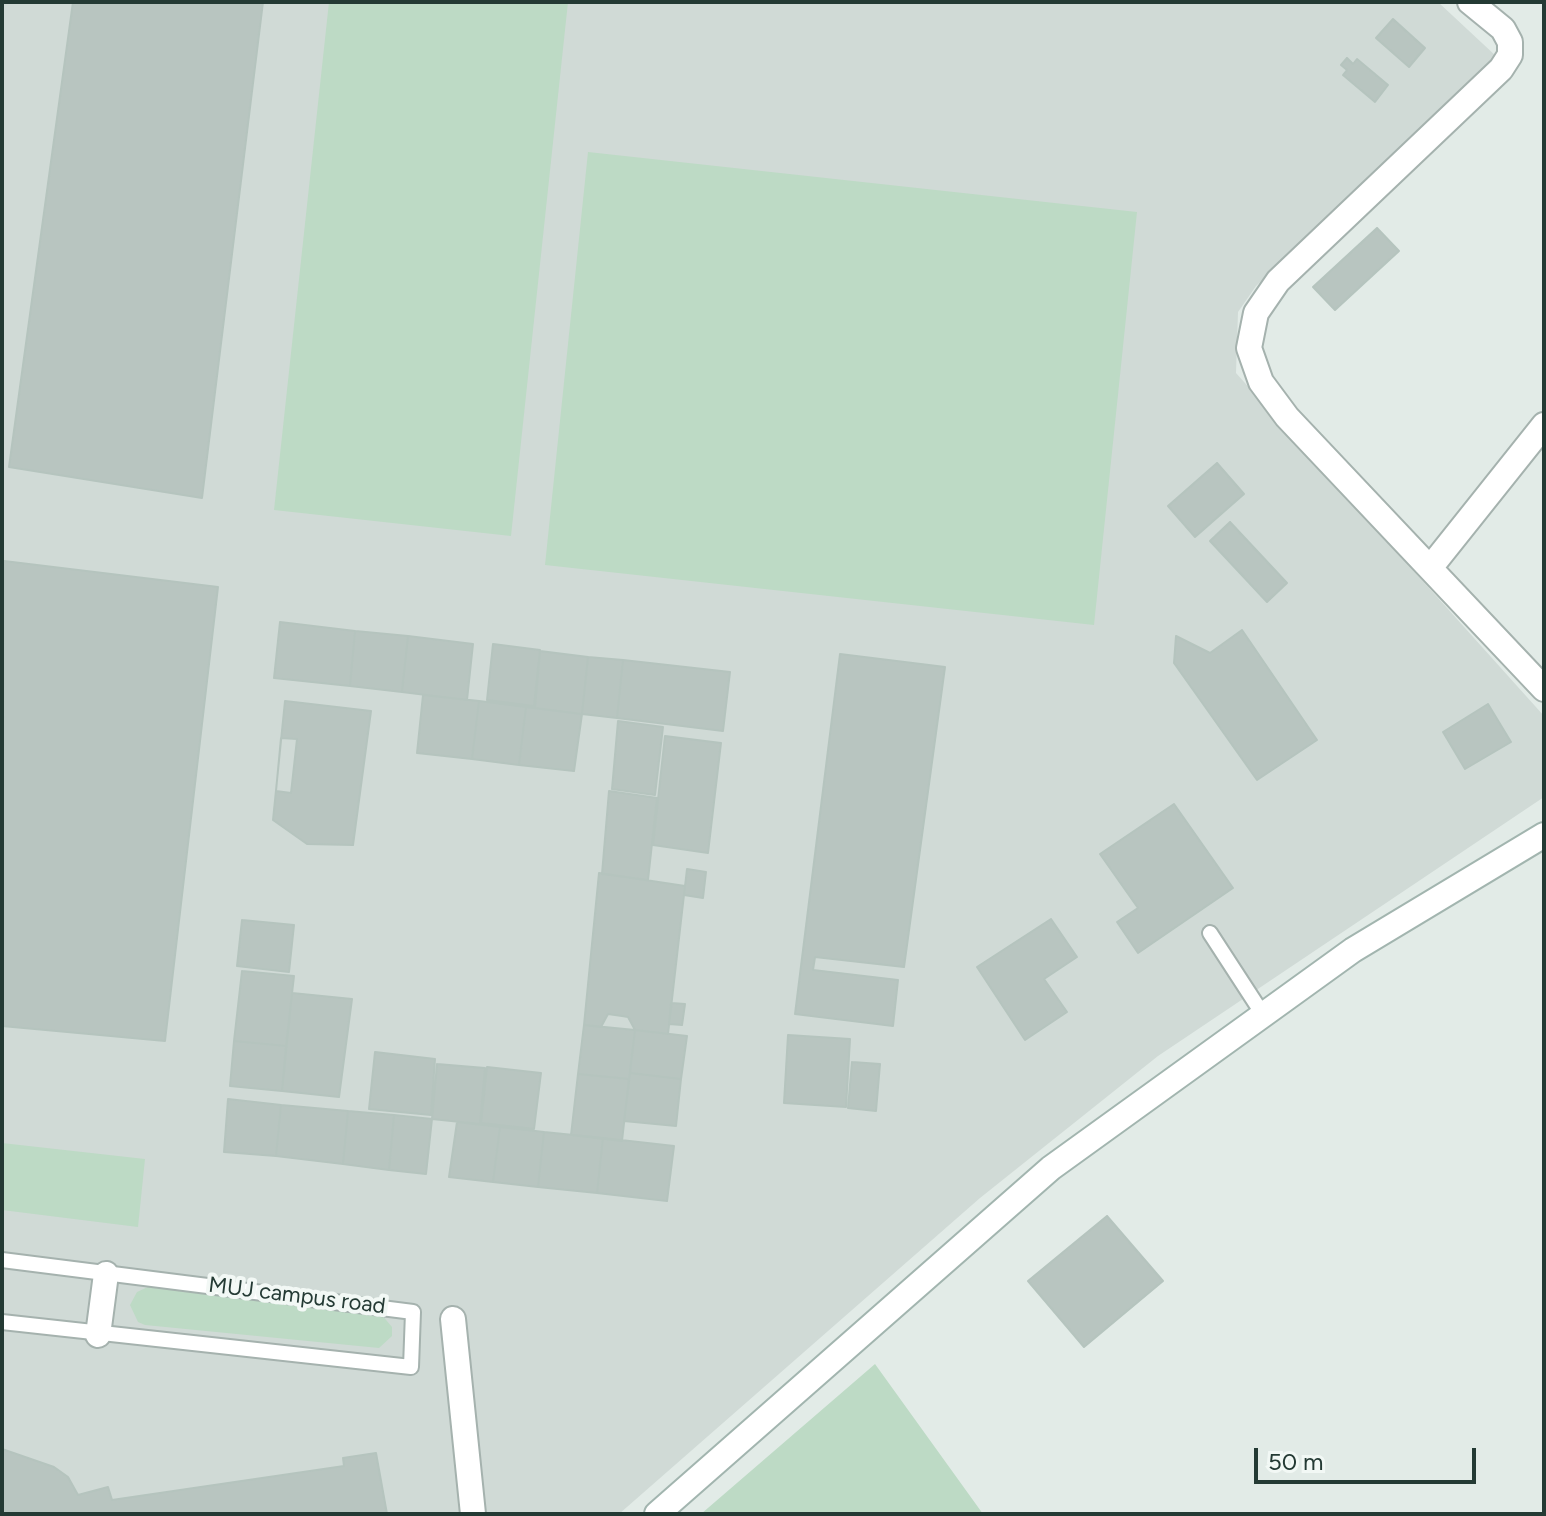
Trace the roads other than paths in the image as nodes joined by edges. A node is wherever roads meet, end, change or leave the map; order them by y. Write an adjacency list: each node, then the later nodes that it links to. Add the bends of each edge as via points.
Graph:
1 (1470, 2): 3 (street, via 1503,29 1510,55 1278,281 1256,313 1249,348 1261,382 1287,417)
2 (1544, 425): 3 (street)
3 (1430, 568): 4 (street)
4 (1544, 689)
5 (1544, 835): 7 (street, via 1353,950)
6 (1210, 933): 7 (lane)
7 (1262, 1013): 14 (street, via 1051,1168)
8 (2, 1260): 9 (lane, MUJ campus road)
9 (106, 1274): 12 (street); 12 (lane, MUJ campus road, via 413,1312 411,1367)
10 (453, 1319): 13 (street)
11 (2, 1322): 12 (lane, MUJ campus road)
12 (98, 1335)
13 (473, 1514)
14 (657, 1514)

